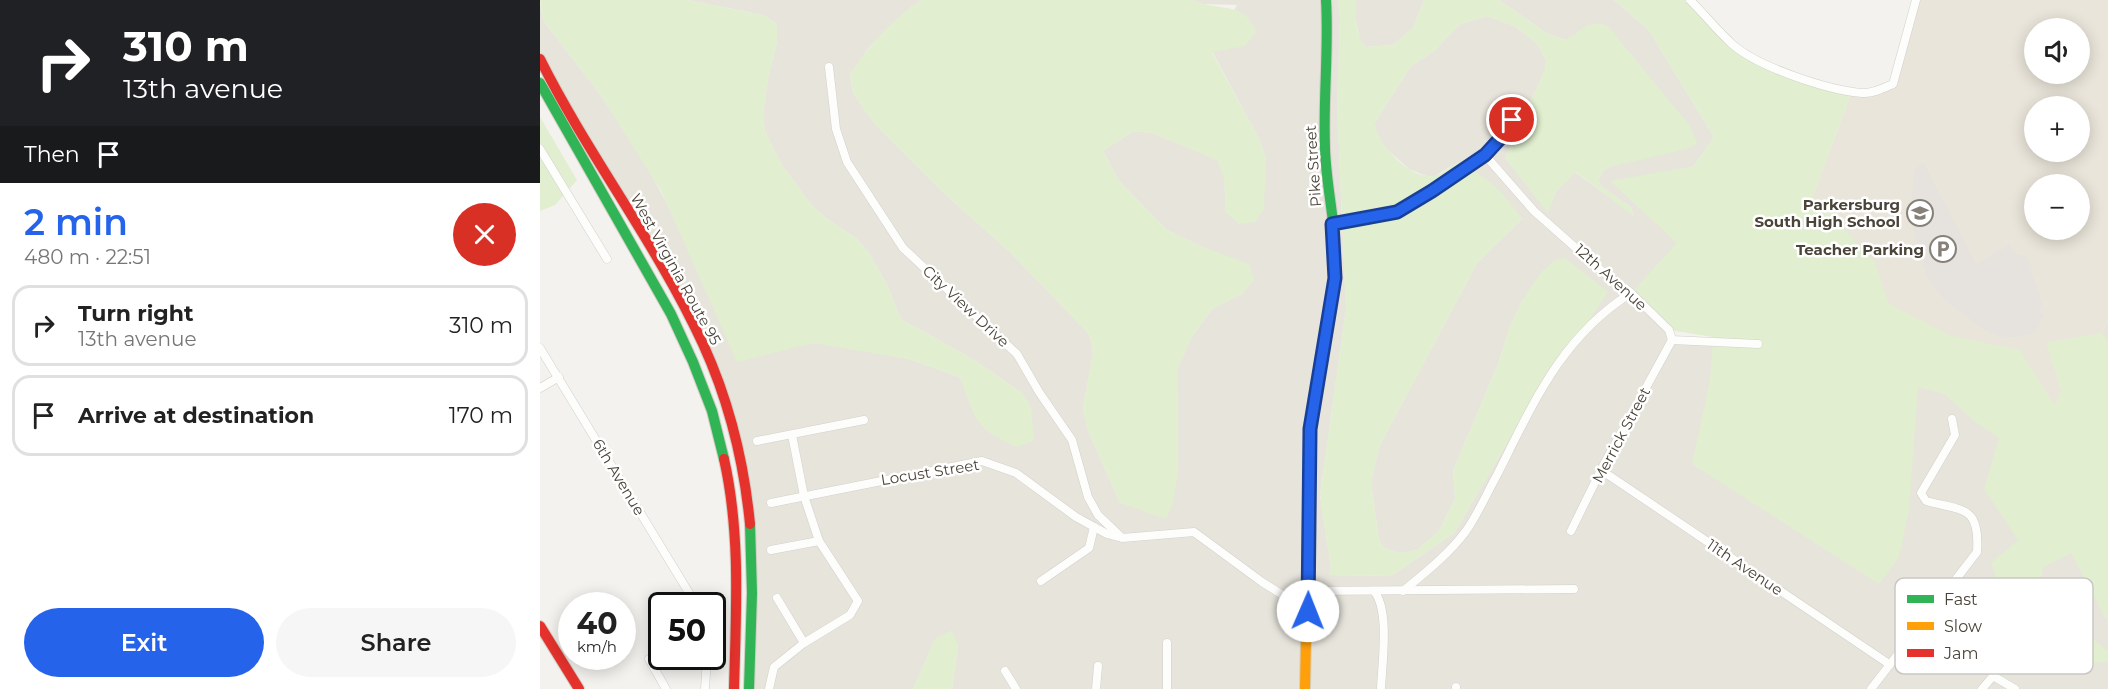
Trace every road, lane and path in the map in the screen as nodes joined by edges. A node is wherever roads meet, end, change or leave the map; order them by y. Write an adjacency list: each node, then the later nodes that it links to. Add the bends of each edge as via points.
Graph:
1 (1326, 0): 10 (main road, Pike Street, via 1329,31 1325,148)
2 (1690, 0): 3 (street, via 1752,58 1820,85 1864,93 1893,84)
3 (1916, 0)
4 (540, 59): 52 (main road, West Virginia Route 95, via 683,305 721,390 740,460 750,526)
5 (829, 67): 27 (street, City View Drive, via 836,129 847,162 903,248 1017,354 1072,440 1093,506)
6 (540, 83): 51 (main road, West Virginia Route 95, via 667,308 690,352 709,403 725,460 734,521)
7 (1509, 112): 9 (street, via 1512,120 1507,131)
8 (540, 149): 11 (street)
9 (1485, 155): 10 (street, via 1397,212); 12 (street, 12th Avenue, via 1534,210)
10 (1332, 224): 33 (main road, Pike Street, via 1335,278 1310,429)
11 (607, 259)
12 (1631, 293): 13 (street, 12th Avenue, via 1668,330); 35 (street, via 1579,336 1545,382 1466,531 1430,569)
13 (1672, 340): 14 (street); 22 (street, Merrick Street)
14 (1758, 344)
15 (540, 348): 16 (street, 6th Avenue)
16 (559, 377): 17 (street); 36 (street, 6th Avenue)
17 (540, 388)
18 (1952, 419): 30 (street, via 1955,435 1921,493 1926,501 1956,507 1970,515 1978,533 1977,552)
19 (864, 420): 20 (street)
20 (792, 435): 21 (street); 23 (street)
21 (757, 441)
22 (1601, 470): 26 (street, Merrick Street); 43 (street, 11th Avenue)
23 (804, 496): 24 (street, Locust Street); 25 (street, Locust Street, via 982,461 1016,473); 28 (street)
24 (771, 503)
25 (1094, 527): 27 (street, Locust Street); 31 (street, via 1089,548)
26 (1571, 531)
27 (1122, 538): 38 (street, via 1194,532)
28 (819, 541): 29 (street); 40 (street, via 858,601 850,615)
29 (771, 550)
30 (1957, 578)
31 (1041, 581)
32 (1574, 589): 35 (street)
33 (1309, 591): 34 (street); 38 (main road, Pike Street)
34 (1374, 591): 35 (street); 58 (street, via 1383,620)
35 (1402, 591)
36 (689, 592)
37 (777, 598): 40 (street)
38 (1308, 611): 57 (main road, Pike Street)
39 (540, 626): 48 (main road)
40 (804, 643): 53 (street, via 774,667)
41 (1167, 643): 56 (street)
42 (1895, 656): 43 (street)
43 (1889, 664): 59 (street)
44 (1098, 666): 55 (street)
45 (656, 670): 49 (street)
46 (706, 670): 50 (street)
47 (1005, 671): 54 (street)
48 (579, 689)
49 (666, 689)
50 (705, 689)
51 (734, 689)
52 (749, 689)
53 (770, 689)
54 (1017, 689)
55 (1096, 689)
56 (1167, 689)
57 (1305, 689)
58 (1382, 689)
59 (1871, 689)
60 (1982, 689): 61 (street, via 1993,676)
61 (2014, 689)

